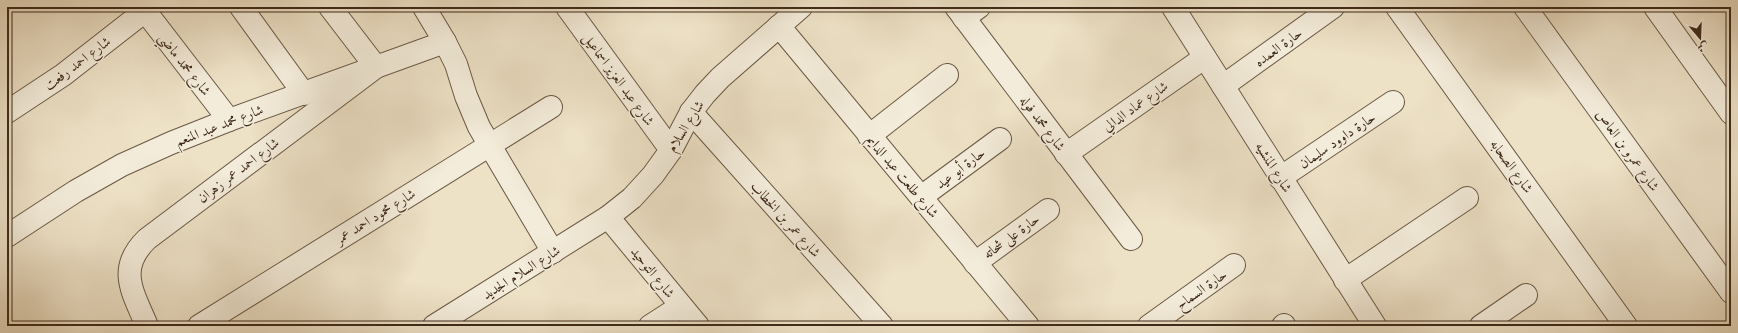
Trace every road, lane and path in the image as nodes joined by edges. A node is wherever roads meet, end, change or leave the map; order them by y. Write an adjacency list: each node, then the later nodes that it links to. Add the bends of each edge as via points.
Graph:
1 (241, 7): 19 (street)
2 (330, 7): 16 (street)
3 (424, 7): 14 (street)
4 (567, 7): 29 (street, شارع عبد العزيز اسماعيل)
5 (801, 7): 13 (street, شارع السلام)
6 (1173, 7): 15 (street, شارع المنشيه)
7 (1333, 7): 18 (street, حارة العمده)
8 (1397, 7): 55 (street, شارع الصحابه)
9 (1525, 7): 42 (street, شارع عمرو بن العاص)
10 (1655, 7): 24 (street)
11 (143, 9): 22 (street, شارع احمد رفعت, via 63,74); 25 (street, شارع محمد ماضي)
12 (967, 11): 30 (street, شارع محمد فوله)
13 (779, 26): 23 (street, شارع السلام, via 720,78); 26 (street, شارع طلعت عبد الدايم)
14 (445, 42): 16 (street, شارع محمد عبد المنعم); 28 (street, via 456,64 476,120)
15 (1204, 58): 18 (street, شارع المنشيه); 30 (street, شارع عماد الدالي)
16 (376, 67): 19 (street, شارع محمد عبد المنعم); 45 (street, شارع احمد عمر زهران, via 136,249 130,262 129,277)
17 (947, 75): 26 (street)
18 (1223, 86): 31 (street, شارع المنشيه)
19 (304, 94): 25 (street, شارع محمد عبد المنعم)
20 (1393, 102): 31 (street, حارة داوود سليمان)
21 (551, 107): 28 (street, شارع محمود احمد عمر)
22 (7, 112)
23 (691, 112): 29 (street, شارع السلام); 50 (street, شارع عمر بن الخطاب)
24 (1731, 114)
25 (229, 120): 36 (street, شارع محمد عبد المنعم, via 122,165 76,191)
26 (869, 136): 32 (street, شارع طلعت عبد الدايم)
27 (1000, 139): 32 (street, حارة أبو عيد)
28 (489, 145): 38 (street); 46 (street, شارع محمود احمد عمر)
29 (671, 150): 35 (street, شارع السلام, via 632,198)
30 (1066, 154): 37 (street, شارع محمد فوله)
31 (1280, 178): 41 (street, شارع المنشيه)
32 (921, 197): 39 (street, شارع طلعت عبد الدايم)
33 (1467, 198): 41 (street)
34 (1048, 210): 39 (street, حارة على شحاته)
35 (608, 217): 38 (street, شارع السلام الجديد); 44 (street, شارع التوحيد)
36 (7, 236)
37 (1131, 239)
38 (553, 252): 47 (street, شارع السلام الجديد)
39 (975, 263): 51 (street, شارع طلعت عبد الدايم)
40 (1234, 265): 52 (street, حارة السماح)
41 (1345, 280): 53 (street, شارع المنشيه)
42 (1731, 292)
43 (1526, 295): 54 (street)
44 (681, 306): 48 (street); 49 (street, شارع التوحيد)
45 (147, 326)
46 (199, 326)
47 (434, 326)
48 (650, 326)
49 (698, 326)
50 (882, 326)
51 (1028, 326)
52 (1149, 326)
53 (1375, 326)
54 (1481, 326)
55 (1626, 326)

